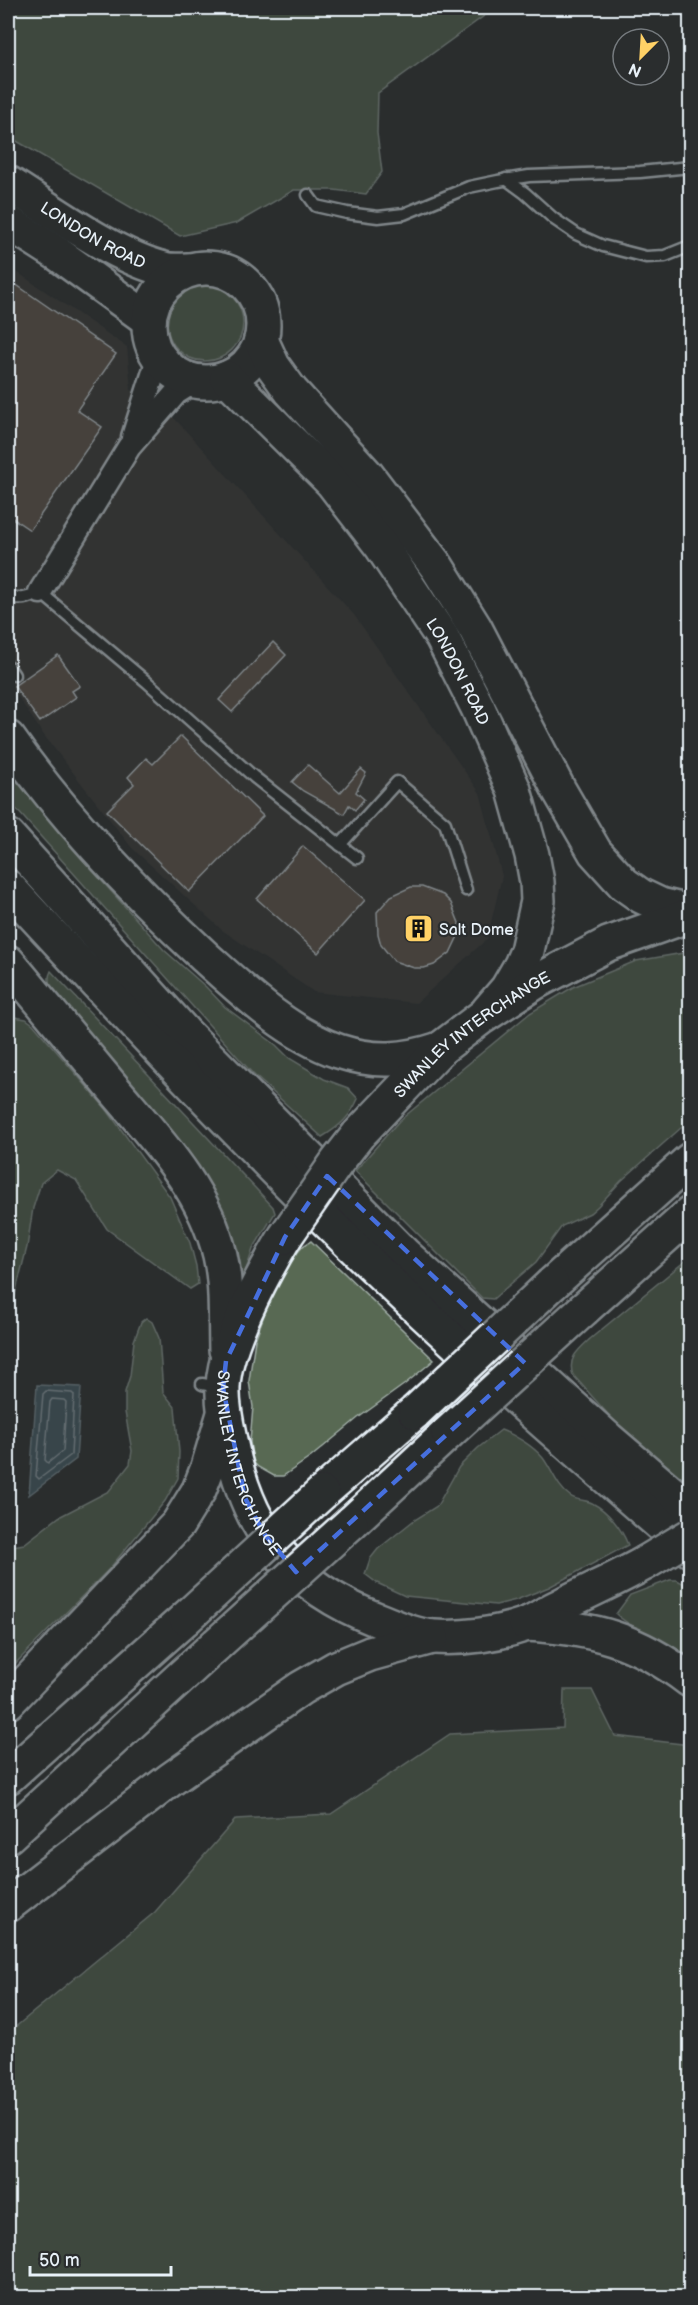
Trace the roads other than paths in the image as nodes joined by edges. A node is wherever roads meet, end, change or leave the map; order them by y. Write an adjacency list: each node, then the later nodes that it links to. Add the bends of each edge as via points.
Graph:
1 (690, 167): 2 (lane)
2 (506, 179): 4 (lane, via 469,187 404,214 378,217 316,206); 6 (lane, via 554,219 603,246 645,257 665,256)
3 (8, 183): 7 (main road, LONDON ROAD, via 120,250 165,269)
4 (308, 195)
5 (8, 222): 8 (main road, LONDON ROAD)
6 (690, 246)
7 (187, 270): 8 (main road, via 161,289); 9 (main road, via 214,268 246,284 259,301)
8 (149, 320): 10 (main road)
9 (261, 340): 11 (main road, via 249,363); 22 (main road, via 291,391 368,475 437,567 475,628 595,852 624,884 641,896)
10 (159, 356): 12 (main road, via 169,368); 13 (street)
11 (227, 378): 12 (main road); 24 (main road, LONDON ROAD, via 332,482 382,547 442,637 514,790 532,855 538,901 521,965 507,989)
12 (195, 381): 13 (street, via 176,393)
13 (129, 447): 14 (street)
14 (40, 592): 15 (lane, via 29,598); 18 (lane, via 254,777)
15 (8, 595)
16 (8, 738): 25 (main road, via 75,824 152,907 272,1013 304,1035 352,1055 395,1060)
17 (8, 836): 29 (main road, via 184,1032 405,1255)
18 (340, 845): 19 (lane); 21 (lane, via 397,782 445,823)
19 (357, 858)
20 (8, 887): 31 (main road, via 162,1054 369,1262 556,1434)
21 (466, 890)
22 (690, 914): 24 (main road, SWANLEY INTERCHANGE, via 608,944 534,983)
23 (8, 962): 28 (main road, via 167,1152 203,1210 220,1256 225,1299)
24 (482, 1017): 25 (main road, SWANLEY INTERCHANGE)
25 (440, 1049): 28 (main road, SWANLEY INTERCHANGE, bridge, via 336,1161 285,1237 260,1283)
26 (690, 1160): 36 (main road, bridge)
27 (690, 1214): 37 (main road, bridge)
28 (219, 1386): 33 (main road, SWANLEY INTERCHANGE, via 245,1498 288,1566 337,1602 414,1634); 35 (main road, via 208,1467 178,1524)
29 (690, 1509)
30 (690, 1536): 32 (main road, SWANLEY INTERCHANGE, bridge)
31 (690, 1550)
32 (526, 1624): 33 (main road, SWANLEY INTERCHANGE, via 499,1632); 34 (main road, via 589,1630 623,1641 669,1664)
33 (434, 1637): 38 (main road, via 370,1654 301,1688 170,1780)
34 (690, 1680)
35 (8, 1702)
36 (8, 1777)
37 (8, 1836)
38 (8, 1905)

